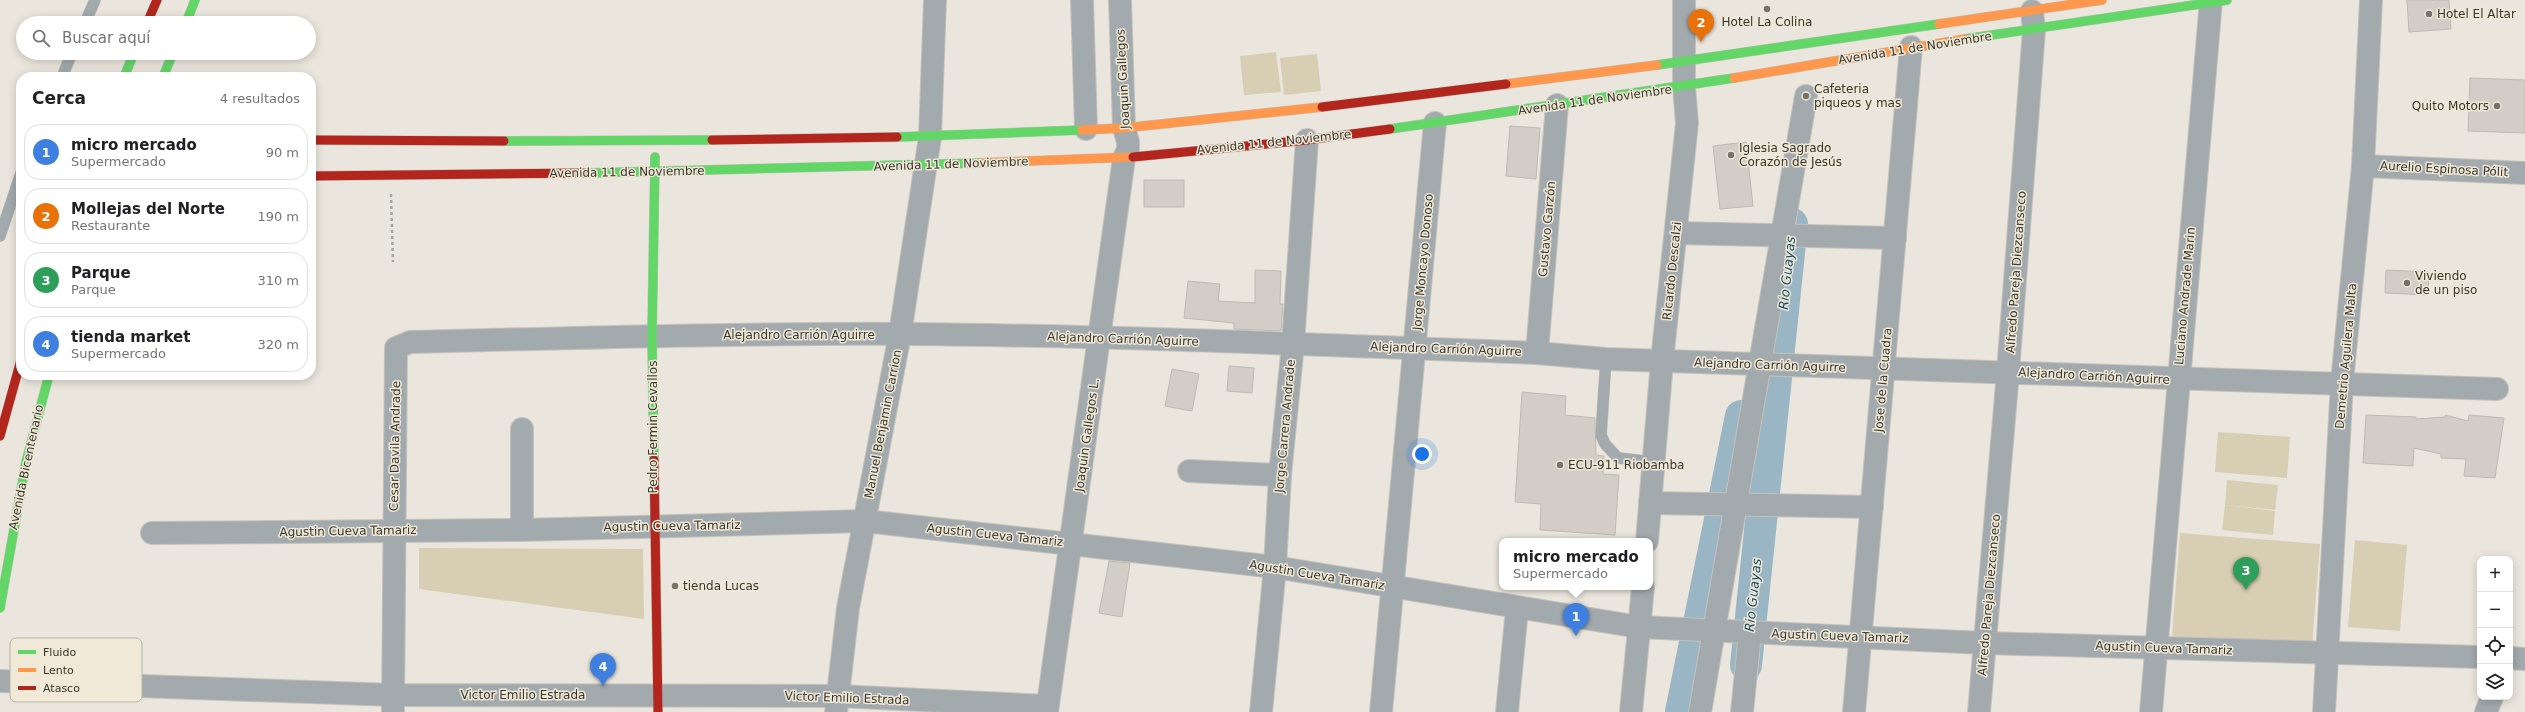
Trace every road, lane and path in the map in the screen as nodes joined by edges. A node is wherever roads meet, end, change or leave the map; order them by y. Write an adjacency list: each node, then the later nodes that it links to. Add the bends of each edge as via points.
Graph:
1 (95, 0): 12 (lane)
2 (157, 0): 13 (street)
3 (195, 0): 14 (street)
4 (935, 0): 28 (street, Manuel Benjamin Carrion)
5 (1082, 0): 27 (street)
6 (1120, 0): 26 (street, Joaquin Gallegos)
7 (1684, 0): 19 (street, Ricardo Descalzi)
8 (2102, 0): 11 (street, Avenida 11 de Noviembre)
9 (2371, 0): 34 (street, Demetrio Aguilera Malta)
10 (2216, 1): 11 (street, Avenida 11 de Noviembre); 57 (street, Luciano Andrade Marin)
11 (2032, 14): 15 (street, Avenida 11 de Noviembre); 19 (street, Avenida 11 de Noviembre); 54 (street, Alfredo Pareja Diezcanseco)
12 (88, 16)
13 (150, 16)
14 (189, 16)
15 (1911, 47): 23 (street, Avenida 11 de Noviembre); 42 (street, Jose de la Cuadra)
16 (69, 60): 20 (lane)
17 (131, 60): 21 (street)
18 (170, 60): 22 (street)
19 (1684, 62): 23 (street, Ricardo Descalzi); 26 (street, Avenida 11 de Noviembre, via 1315,108)
20 (64, 72)
21 (126, 72)
22 (166, 72)
23 (1684, 87): 24 (street, Avenida 11 de Noviembre); 40 (street, Ricardo Descalzi, via 1687,123)
24 (1557, 105): 25 (street, Avenida 11 de Noviembre); 50 (street, Gustavo Garzón)
25 (1435, 123): 30 (street, Avenida 11 de Noviembre); 49 (street, Jorge Moncayo Donoso)
26 (1124, 128): 27 (street, Avenida 11 de Noviembre); 32 (street, Joaquin Gallegos, via 1128,150)
27 (1086, 129): 28 (street, Avenida 11 de Noviembre)
28 (930, 137): 31 (street, Avenida 11 de Noviembre); 33 (street, Manuel Benjamin Carrion)
29 (316, 140): 31 (street, Avenida 11 de Noviembre, via 390,143)
30 (1307, 140): 32 (street, Avenida 11 de Noviembre); 47 (street, Jorge Carrera Andrade)
31 (655, 141): 36 (street, Pedro Fermin Cevallos)
32 (1124, 158): 33 (street, Avenida 11 de Noviembre); 46 (street, Joaquin Gallegos L.)
33 (926, 166): 36 (street, Avenida 11 de Noviembre); 44 (street, Manuel Benjamin Carrion)
34 (2363, 166): 37 (street, Aurelio Espinosa Pólit); 58 (street, Demetrio Aguilera Malta)
35 (390, 171): 36 (street, Avenida 11 de Noviembre); 38 (street, Avenida 11 de Noviembre); 43 (path)
36 (654, 172): 45 (street, Pedro Fermin Cevallos)
37 (2525, 173)
38 (316, 176)
39 (16, 188): 41 (lane)
40 (1676, 233): 42 (street); 52 (street, Ricardo Descalzi)
41 (0, 236)
42 (1895, 238): 53 (street, Jose de la Cuadra)
43 (393, 262)
44 (900, 334): 45 (street, Alejandro Carrión Aguirre); 46 (street, Alejandro Carrión Aguirre); 67 (street, Manuel Benjamin Carrion)
45 (652, 336): 48 (street, Alejandro Carrión Aguirre, via 410,342); 68 (street, Pedro Fermin Cevallos)
46 (1100, 338): 47 (street, Alejandro Carrión Aguirre); 73 (street, Joaquin Gallegos L.)
47 (1293, 344): 49 (street, Alejandro Carrión Aguirre); 64 (street, Jorge Carrera Andrade)
48 (396, 348): 70 (street, Cesar Davila Andrade)
49 (1415, 348): 50 (street, Alejandro Carrión Aguirre); 75 (street, Jorge Moncayo Donoso)
50 (1537, 352): 51 (street, Alejandro Carrión Aguirre)
51 (1606, 359): 52 (street, Alejandro Carrión Aguirre); 62 (lane, via 1601,435 1605,444 1618,458)
52 (1662, 361): 53 (street, Alejandro Carrión Aguirre); 62 (street, Ricardo Descalzi)
53 (1884, 369): 54 (street, Alejandro Carrión Aguirre); 66 (street, Jose de la Cuadra)
54 (2008, 372): 57 (street, Alejandro Carrión Aguirre); 82 (street, Alfredo Pareja Diezcanseco)
55 (16, 378): 61 (street)
56 (47, 380): 77 (street, Avenida Bicentenario, via 39,405 18,500)
57 (2177, 380): 58 (street, Alejandro Carrión Aguirre); 83 (street, Luciano Andrade Marin)
58 (2342, 382): 59 (street, Alejandro Carrión Aguirre); 84 (street, Demetrio Aguilera Malta)
59 (2497, 389)
60 (522, 429): 69 (street)
61 (0, 436)
62 (1654, 462): 65 (street, Ricardo Descalzi)
63 (1189, 472): 64 (street)
64 (1280, 475): 74 (street, Jorge Carrera Andrade)
65 (1650, 503): 66 (street); 72 (street, Ricardo Descalzi)
66 (1872, 507): 81 (street, Jose de la Cuadra)
67 (865, 521): 68 (street, Agustin Cueva Tamariz); 73 (street, Agustin Cueva Tamariz); 94 (street, Manuel Benjamin Carrion, via 848,608)
68 (654, 526): 69 (street, Agustin Cueva Tamariz); 93 (street, Pedro Fermin Cevallos)
69 (522, 530): 70 (street, Agustin Cueva Tamariz)
70 (394, 531): 71 (street, Agustin Cueva Tamariz); 92 (street, Cesar Davila Andrade)
71 (152, 533)
72 (1647, 538)
73 (1072, 543): 74 (street, Agustin Cueva Tamariz); 95 (street, Joaquin Gallegos L.)
74 (1275, 567): 75 (street, Agustin Cueva Tamariz); 96 (street, Jorge Carrera Andrade)
75 (1393, 587): 78 (street, Agustin Cueva Tamariz); 97 (street, Jorge Moncayo Donoso)
76 (1642, 590): 79 (street)
77 (0, 608)
78 (1517, 609): 79 (street, Agustin Cueva Tamariz); 98 (street)
79 (1639, 627): 80 (street, Agustin Cueva Tamariz); 99 (street)
80 (1750, 633): 81 (street, Agustin Cueva Tamariz); 102 (street)
81 (1860, 636): 82 (street, Agustin Cueva Tamariz); 103 (street, Jose de la Cuadra)
82 (1985, 643): 83 (street, Agustin Cueva Tamariz); 104 (street, Alfredo Pareja Diezcanseco)
83 (2156, 648): 84 (street, Agustin Cueva Tamariz); 105 (street, Luciano Andrade Marin)
84 (2329, 653): 85 (street, Agustin Cueva Tamariz); 106 (street, Demetrio Aguilera Malta)
85 (2477, 657)
86 (2513, 658): 87 (street)
87 (2525, 659)
88 (0, 681): 89 (street, Victor Emilio Estrada)
89 (10, 682)
90 (142, 689): 92 (street, Victor Emilio Estrada)
91 (2491, 700): 107 (street)
92 (393, 704): 93 (street, Victor Emilio Estrada)
93 (659, 704): 94 (street, Victor Emilio Estrada)
94 (837, 704): 95 (street, Victor Emilio Estrada)
95 (1047, 709)
96 (1261, 712)
97 (1381, 712)
98 (1507, 712)
99 (1631, 712)
100 (1700, 712): 101 (street, via 1805,100)
101 (1706, 712)
102 (1742, 712)
103 (1854, 712)
104 (1979, 712)
105 (2151, 712)
106 (2324, 712)
107 (2486, 712)

